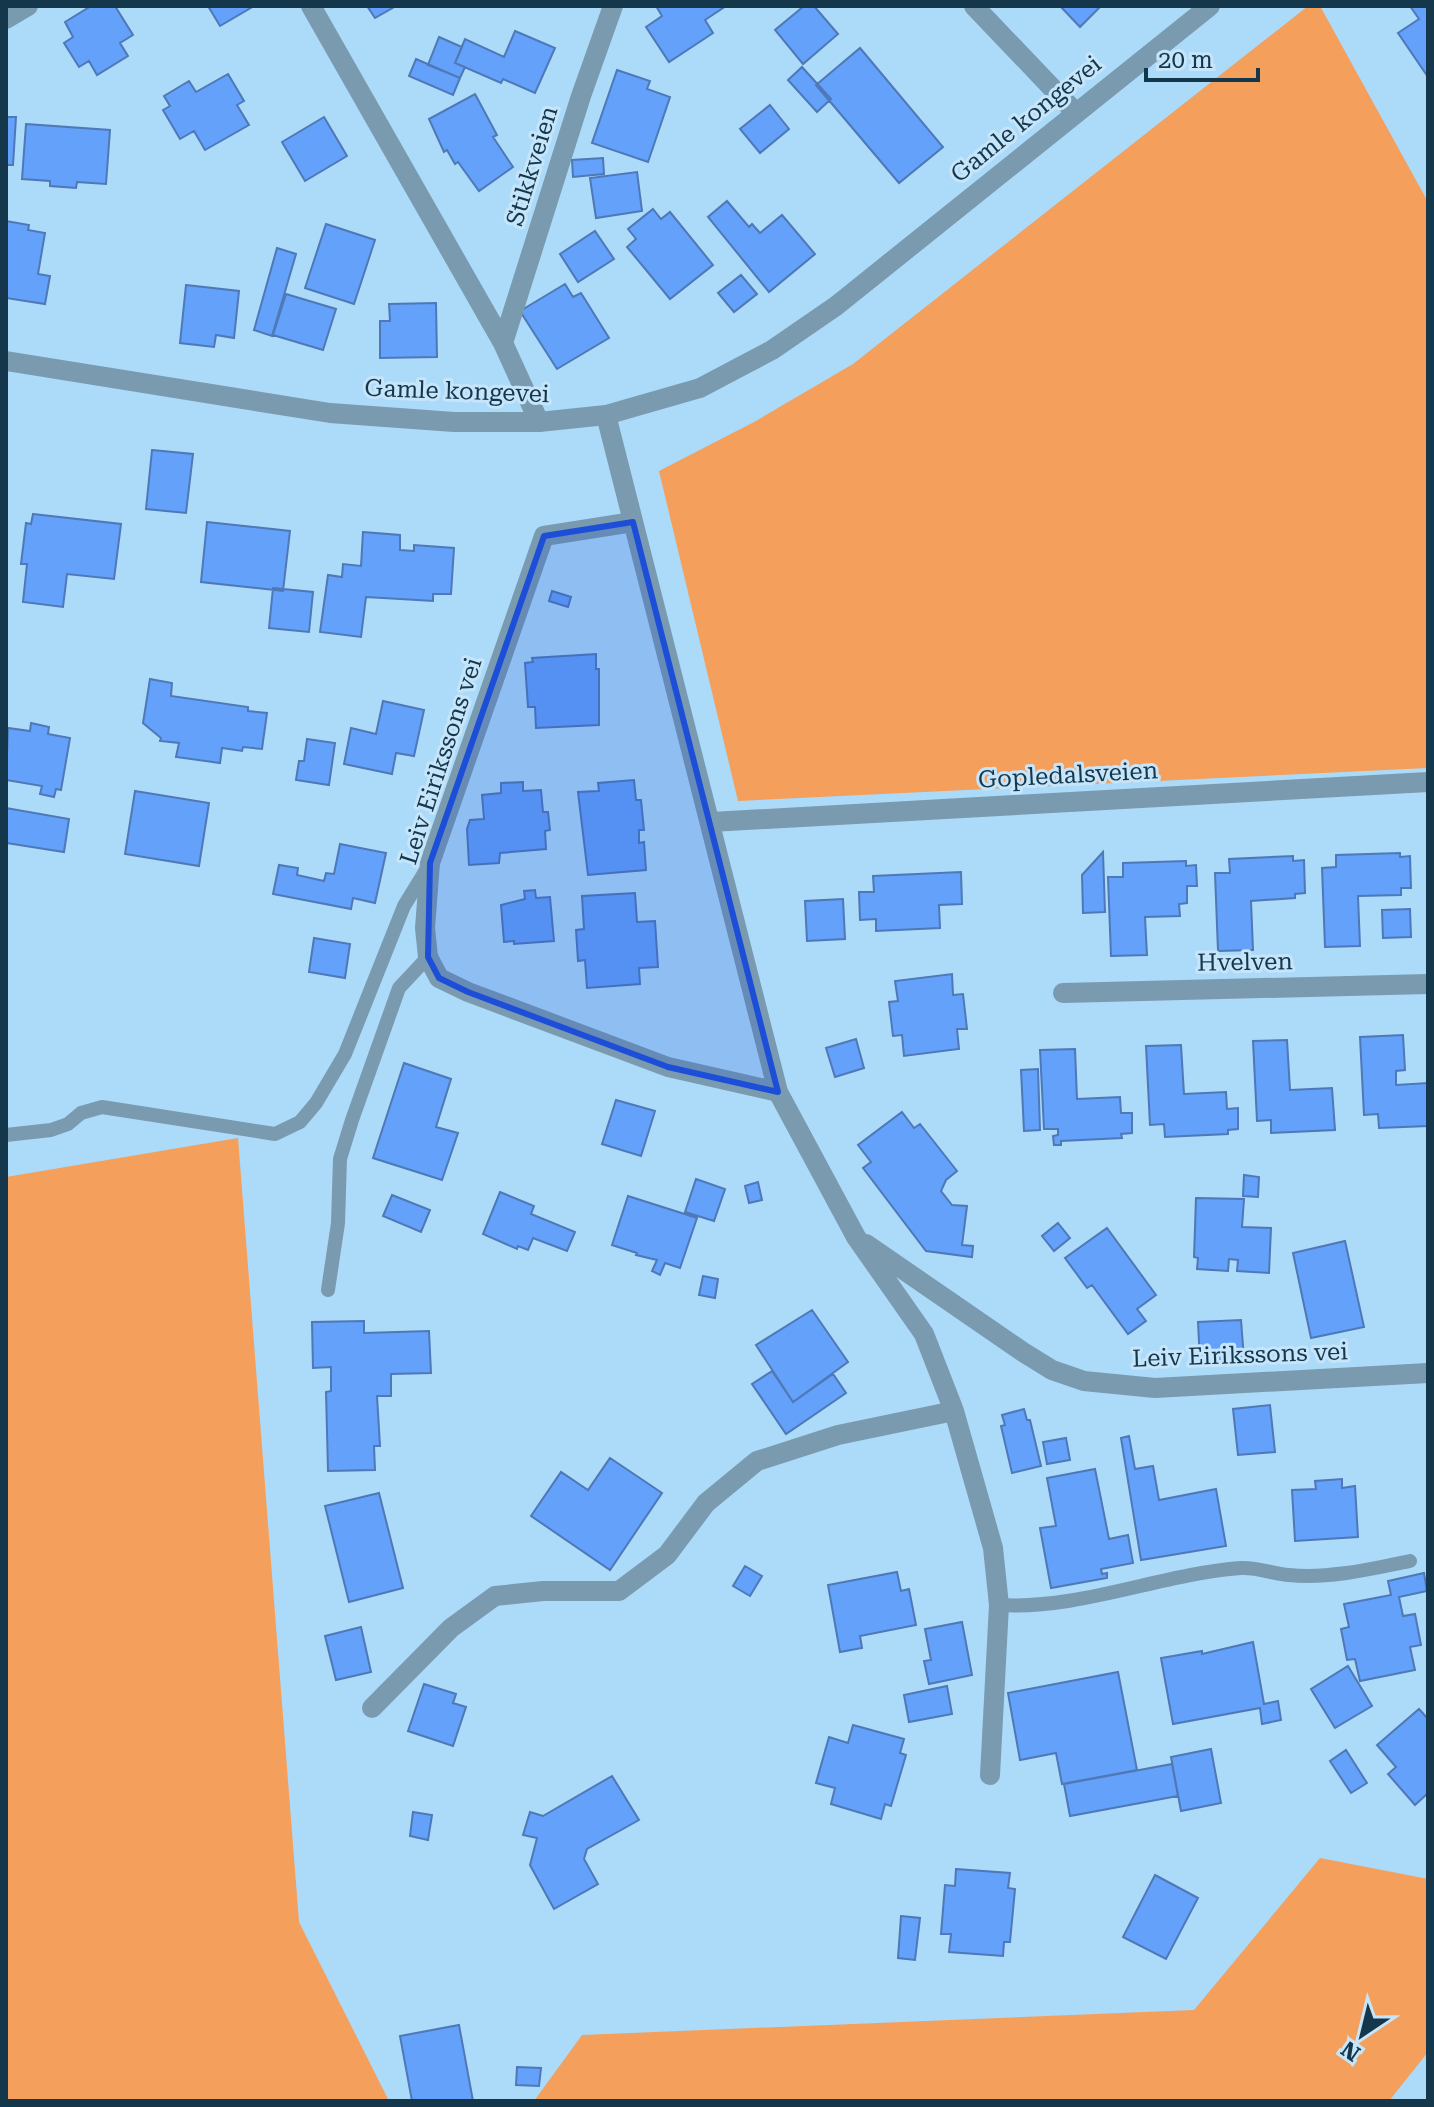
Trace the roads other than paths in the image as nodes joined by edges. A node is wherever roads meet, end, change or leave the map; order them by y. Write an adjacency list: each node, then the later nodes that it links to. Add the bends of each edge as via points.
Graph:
1 (28, 6): 6 (street)
2 (311, 6): 8 (street)
3 (613, 6): 8 (street, Stikkveien)
4 (974, 6): 7 (street)
5 (1210, 6): 7 (street, Gamle kongevei)
6 (6, 19)
7 (1076, 113): 10 (street, Gamle kongevei, via 836,306 772,350 700,388)
8 (503, 343): 11 (street)
9 (6, 361): 11 (street, Gamle kongevei, via 330,413)
10 (606, 415): 11 (street, Gamle kongevei); 12 (street, Leiv Eirikssons vei)
11 (539, 422)
12 (633, 522): 14 (street, Leiv Eirikssons vei); 15 (street, Leiv Eirikssons vei, via 544,536)
13 (1428, 782): 14 (street, Gopledalsveien)
14 (711, 822): 19 (street, Leiv Eirikssons vei)
15 (430, 863): 16 (street, Leiv Eirikssons vei); 20 (lane, via 404,906 345,1054 300,1122 275,1134 102,1107 51,1130)
16 (428, 957): 19 (street, via 439,978 468,992 668,1067); 22 (lane, via 399,988 340,1159)
17 (1428, 984): 18 (street, Hvelven)
18 (1063, 993)
19 (778, 1092): 21 (street, Leiv Eirikssons vei)
20 (6, 1135)
21 (856, 1237): 23 (street, Leiv Eirikssons vei, via 1023,1352 1084,1381 1155,1388); 24 (street, Leiv Eirikssons vei, via 924,1334)
22 (328, 1290)
23 (1428, 1373)
24 (954, 1411): 26 (street, Leiv Eirikssons vei, via 993,1548); 27 (street, via 838,1435 757,1461 706,1503 667,1555 619,1591 495,1596 451,1628)
25 (1410, 1561): 26 (lane, via 1306,1575 1239,1568 1056,1602)
26 (999, 1605): 28 (street, Leiv Eirikssons vei)
27 (372, 1708)
28 (990, 1775)

